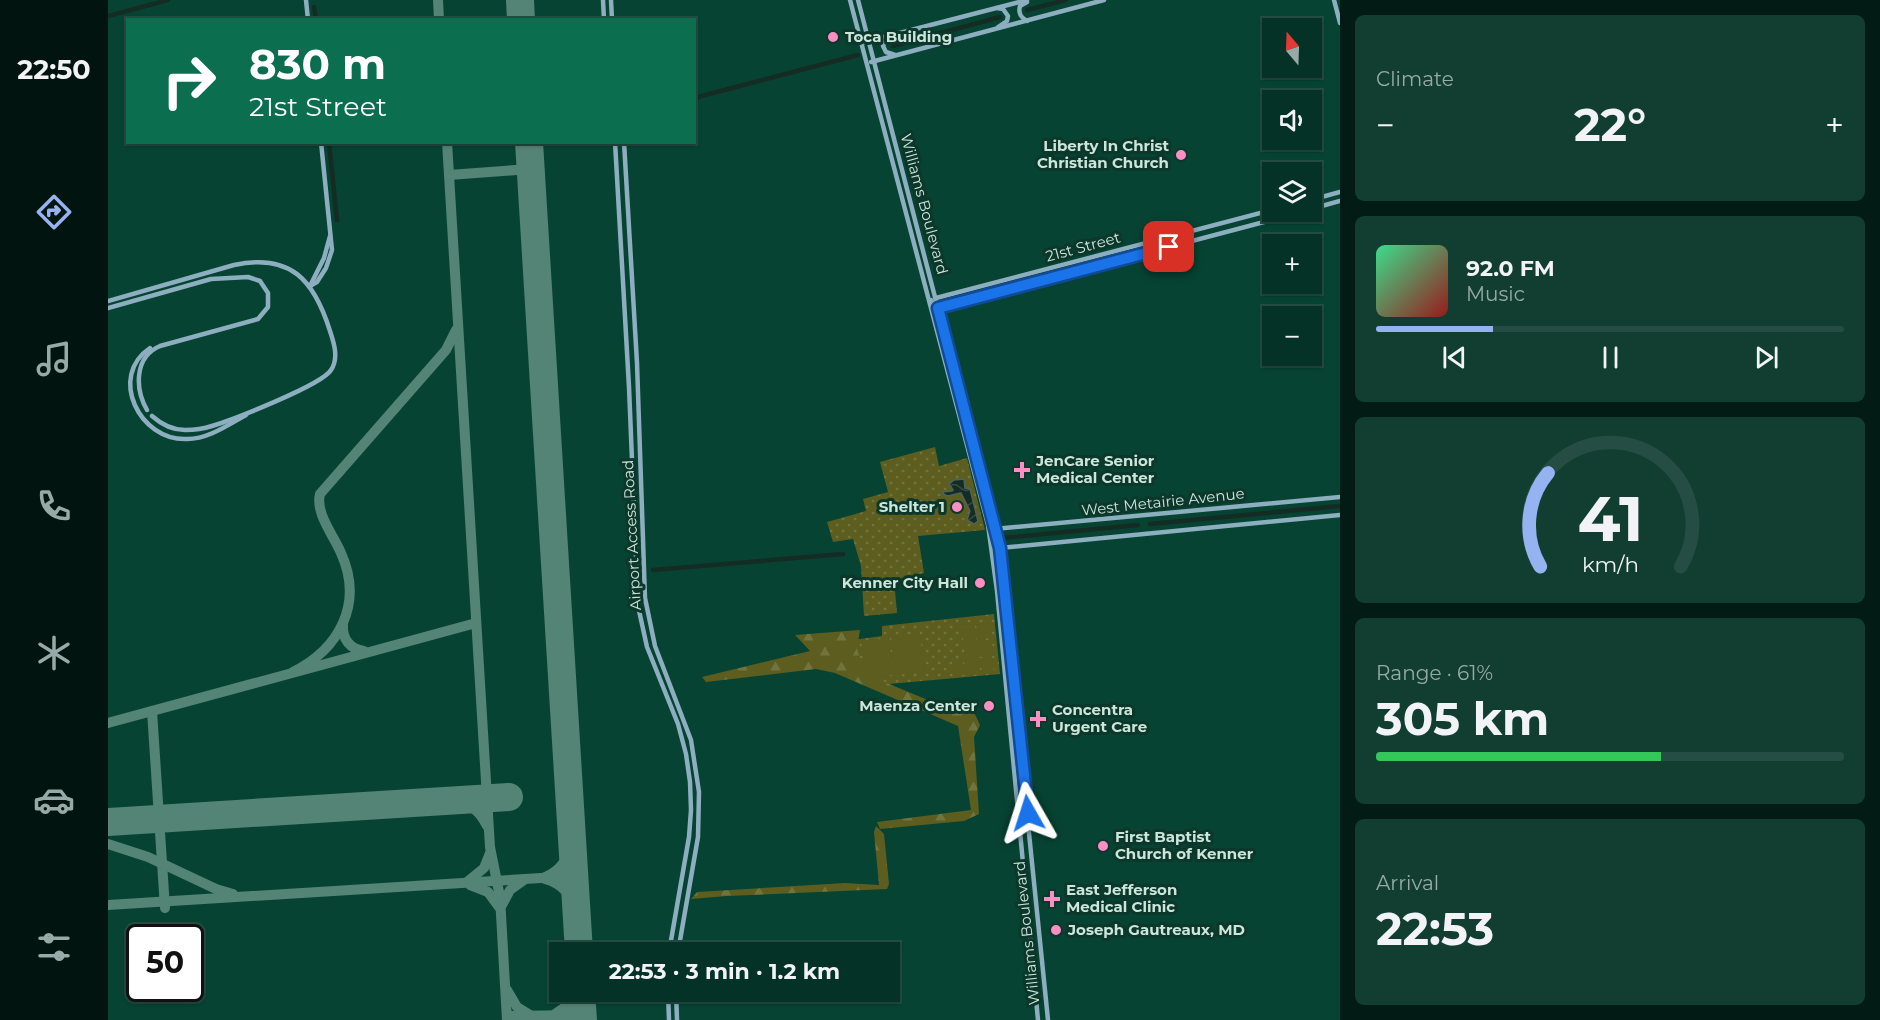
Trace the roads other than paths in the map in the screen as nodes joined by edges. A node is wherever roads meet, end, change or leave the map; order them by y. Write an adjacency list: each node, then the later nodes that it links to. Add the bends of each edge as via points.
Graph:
1 (306, 0): 10 (main road)
2 (603, 0): 11 (main road)
3 (611, 0): 12 (main road)
4 (850, 0): 18 (main road, Williams Boulevard)
5 (858, 0): 17 (main road, Williams Boulevard)
6 (1028, 0): 9 (main road); 13 (main road, via 1019,11)
7 (1104, 0): 13 (main road)
8 (1334, 0): 14 (main road)
9 (996, 8): 15 (main road, via 1003,9 1008,16); 16 (main road)
10 (308, 18)
11 (604, 18)
12 (612, 18)
13 (1027, 21): 15 (main road)
14 (1340, 23)
15 (996, 29): 19 (main road)
16 (894, 33): 17 (main road); 19 (main road, via 883,46 886,52)
17 (868, 41): 18 (main road); 20 (main road, Williams Boulevard)
18 (861, 43): 21 (main road, Williams Boulevard)
19 (897, 55): 20 (main road)
20 (873, 61): 21 (main road); 26 (main road, Williams Boulevard)
21 (866, 63): 25 (main road, Williams Boulevard)
22 (321, 144): 33 (main road, via 332,233 330,258 317,282)
23 (615, 144): 55 (main road, Airport Access Road, via 638,606 647,647 678,724 690,782 689,837)
24 (624, 144): 56 (main road, Airport Access Road, via 645,598 655,646 691,740 699,792 698,837)
25 (898, 182): 26 (main road); 34 (main road, Williams Boulevard)
26 (908, 192): 35 (main road, Williams Boulevard)
27 (1340, 192): 28 (main road)
28 (1322, 197)
29 (1340, 201): 30 (main road)
30 (1322, 206)
31 (1262, 213): 35 (main road, 21st Street)
32 (1264, 222): 38 (main road, 21st Street)
33 (310, 286): 36 (main road, via 287,269 249,262); 40 (main road, via 334,344 334,362 328,375)
34 (925, 286): 38 (main road); 41 (main road, Williams Boulevard)
35 (936, 298): 38 (main road, Williams Boulevard)
36 (108, 301)
37 (108, 308): 39 (main road, via 220,278 254,277 265,285 268,302 258,319)
38 (938, 308): 44 (main road, Williams Boulevard)
39 (173, 342): 40 (main road, via 146,350 129,373 134,407 142,421 157,432 177,439 198,438); 42 (main road, via 153,349 142,362 139,386)
40 (286, 395): 43 (main road, via 225,422 194,430 171,428)
41 (957, 405): 44 (main road); 45 (main road, Williams Boulevard)
42 (147, 410)
43 (152, 416)
44 (967, 417): 46 (main road, Williams Boulevard)
45 (960, 419): 46 (main road); 50 (main road, Williams Boulevard)
46 (972, 437): 49 (main road, Williams Boulevard)
47 (1340, 497): 49 (main road, West Metairie Avenue)
48 (1340, 515): 52 (main road, West Metairie Avenue)
49 (996, 529): 50 (main road, West Metairie Avenue); 52 (main road, Williams Boulevard)
50 (988, 530): 51 (main road, Williams Boulevard)
51 (991, 542): 52 (main road); 54 (main road, Williams Boulevard)
52 (1000, 548): 53 (main road, Williams Boulevard)
53 (1004, 588): 54 (main road); 62 (main road, Williams Boulevard)
54 (996, 589): 61 (main road, Williams Boulevard)
55 (671, 942)
56 (680, 942)
57 (668, 1002): 59 (main road)
58 (676, 1002): 60 (main road)
59 (669, 1020)
60 (677, 1020)
61 (1038, 1020)
62 (1048, 1020)

